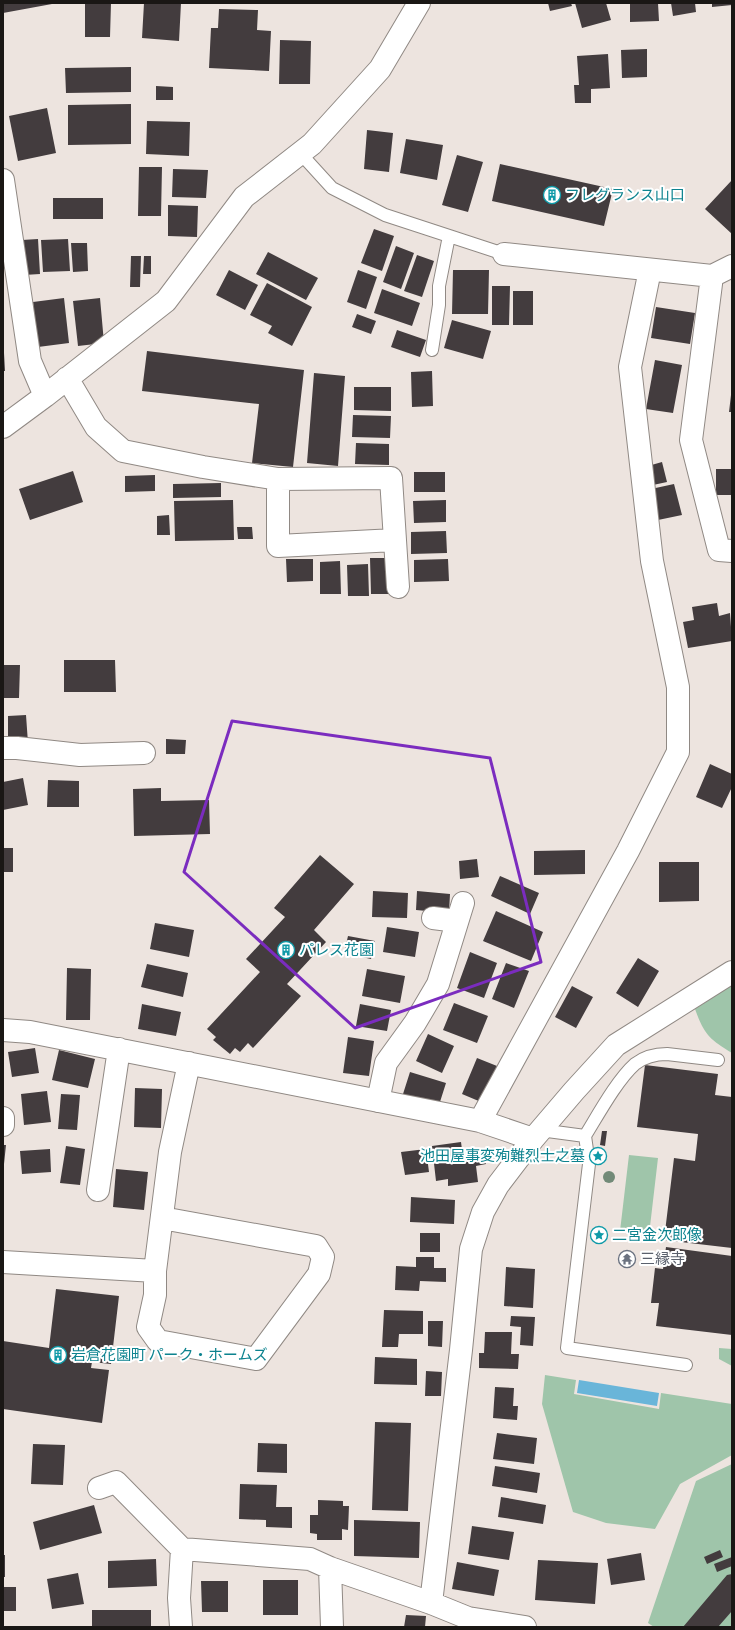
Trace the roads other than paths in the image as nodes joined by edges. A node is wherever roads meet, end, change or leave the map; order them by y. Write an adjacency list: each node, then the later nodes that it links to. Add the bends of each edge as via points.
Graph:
1 (419, 3): 2 (street, via 380,69)
2 (301, 154): 4 (lane, via 332,188 385,215); 10 (street, via 244,197 166,301)
3 (3, 180): 11 (street, via 30,361)
4 (449, 236): 5 (lane); 9 (lane, via 439,286 439,305)
5 (504, 254): 7 (street)
6 (732, 266): 8 (street)
7 (650, 270): 8 (street); 27 (street, via 630,367 652,561 678,687 678,752 628,851)
8 (712, 276): 15 (street, via 691,440 719,550)
9 (432, 350)
10 (67, 378): 11 (street); 13 (street, via 96,427 123,451)
11 (45, 396): 12 (street)
12 (3, 427)
13 (278, 479): 14 (street, via 391,478); 14 (street, via 278,546)
14 (395, 540): 16 (street)
15 (732, 550)
16 (398, 587)
17 (3, 748): 18 (street, via 80,754)
18 (144, 753)
19 (433, 918): 25 (street, via 460,912 438,984 415,1023 386,1063)
20 (732, 972): 29 (street, via 616,1045)
21 (3, 1030): 22 (street, via 30,1032)
22 (119, 1049): 24 (street); 31 (street)
23 (718, 1060): 30 (lane, via 658,1054 642,1060 632,1068 613,1093)
24 (189, 1063): 25 (street); 32 (street, via 170,1152)
25 (378, 1101): 27 (street)
26 (3, 1118): 28 (street)
27 (480, 1121): 29 (street)
28 (3, 1125)
29 (537, 1135): 30 (lane); 39 (street, via 498,1185 483,1212 471,1249)
30 (585, 1136): 35 (lane, via 589,1164 567,1348)
31 (98, 1190)
32 (162, 1218): 34 (street); 34 (street, via 316,1246 323,1257 319,1274 256,1359 158,1341 148,1327)
33 (3, 1262): 34 (street)
34 (155, 1271)
35 (686, 1365)
36 (99, 1488): 37 (street, via 116,1482)
37 (182, 1549): 38 (street, via 310,1559); 40 (street, via 179,1598)
38 (330, 1568): 39 (street); 41 (street)
39 (431, 1603): 42 (street, via 468,1618)
40 (181, 1627)
41 (332, 1627)
42 (525, 1627)

